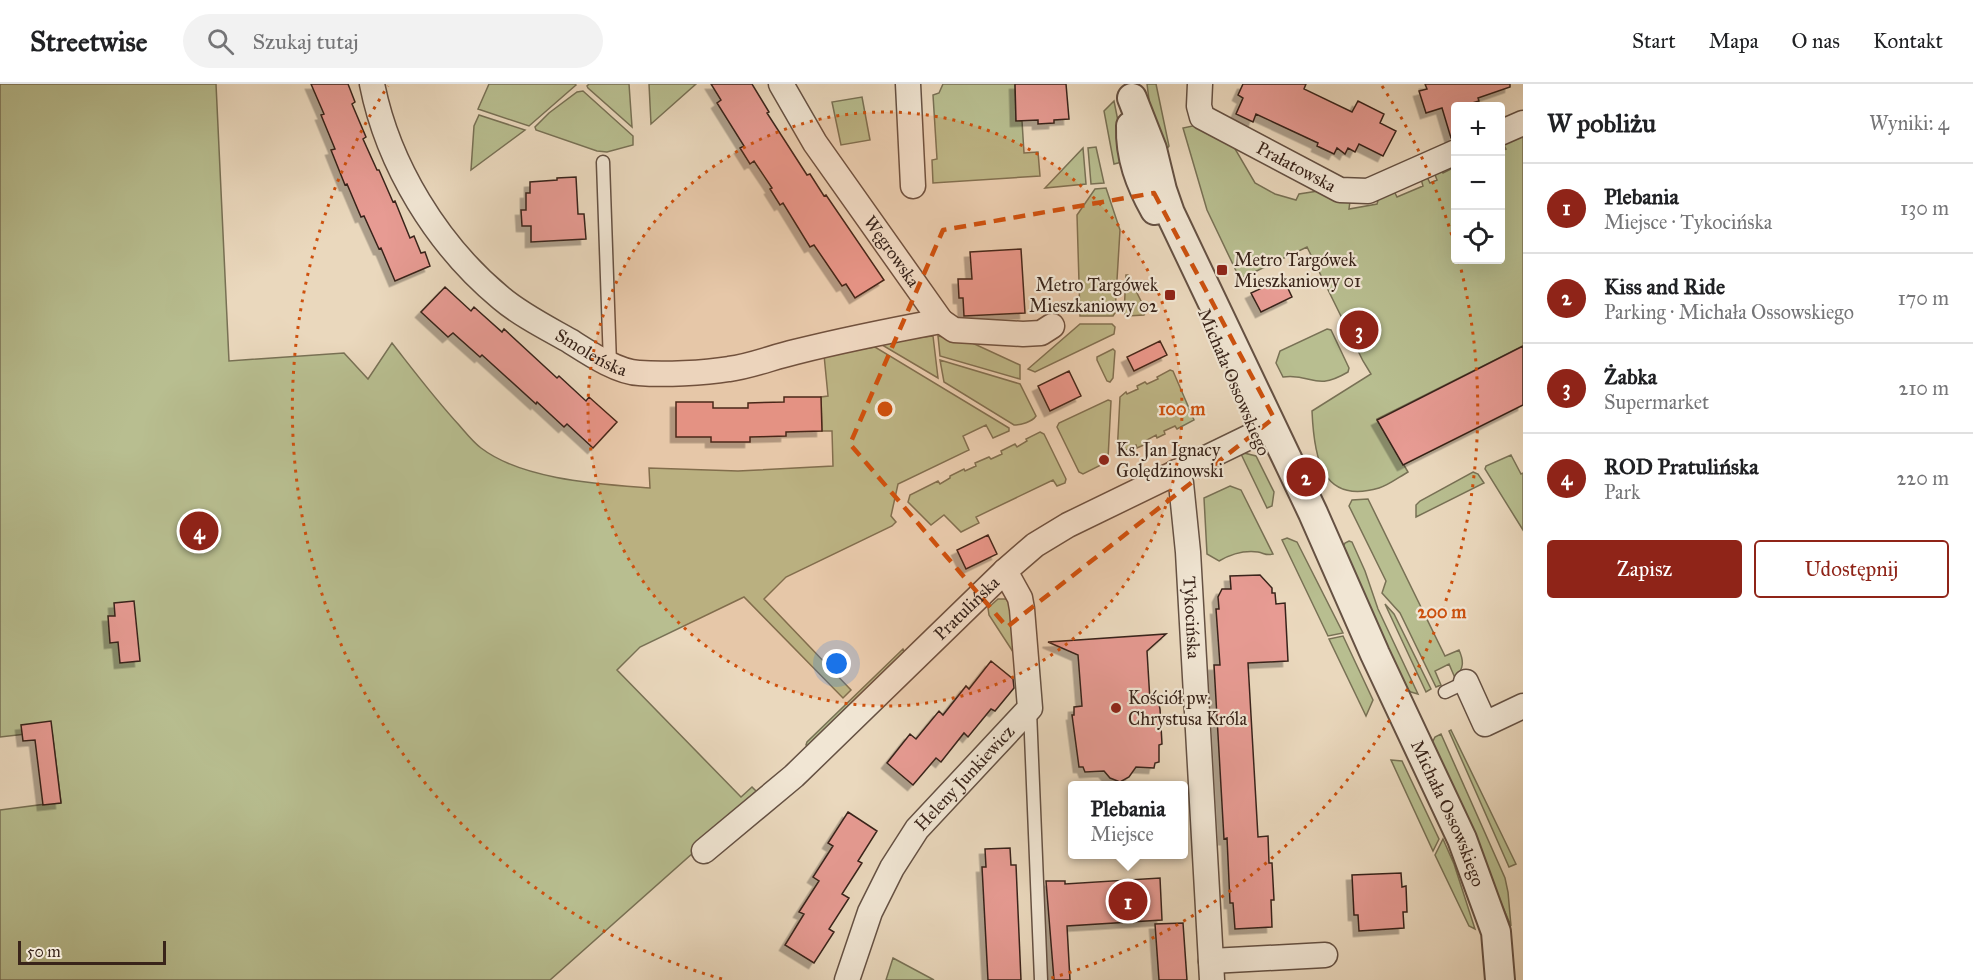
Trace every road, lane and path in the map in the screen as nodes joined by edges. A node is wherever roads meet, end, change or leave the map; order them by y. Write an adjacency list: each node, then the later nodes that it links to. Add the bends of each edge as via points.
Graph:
1 (372, 84): 13 (street, Smoleńska, via 386,136 407,180 428,217 466,265 501,298)
2 (782, 84): 11 (street, Węgrowska, via 815,143)
3 (908, 84): 10 (street)
4 (1200, 84): 8 (street, Prałatowska, via 1202,117 1340,190 1368,191)
5 (1131, 91): 14 (street, Michała Ossowskiego, via 1170,213)
6 (1523, 123): 7 (street)
7 (1505, 131)
8 (1451, 154)
9 (603, 162): 13 (lane)
10 (913, 186)
11 (941, 321): 12 (street, via 954,330 1023,334 1041,333); 13 (street, Smoleńska, via 728,370 638,374)
12 (1052, 326)
13 (610, 364)
14 (1263, 430): 15 (street, Pratulińska); 25 (street, Michała Ossowskiego, via 1313,513 1462,839 1496,932)
15 (1176, 472): 16 (street, Pratulińska, via 1058,531); 22 (street, Tykocińska, via 1181,483 1188,552)
16 (1005, 571): 19 (street, Heleny Junkiewicz, via 1020,598); 20 (street, Pratulińska, via 794,776)
17 (1456, 687): 18 (street, via 1485,724)
18 (1523, 706)
19 (1030, 708): 23 (street, Heleny Junkiewicz, via 917,829 870,912); 24 (lane)
20 (704, 851)
21 (1325, 955): 22 (street)
22 (1212, 971)
23 (847, 980)
24 (1041, 980)
25 (1500, 980)

